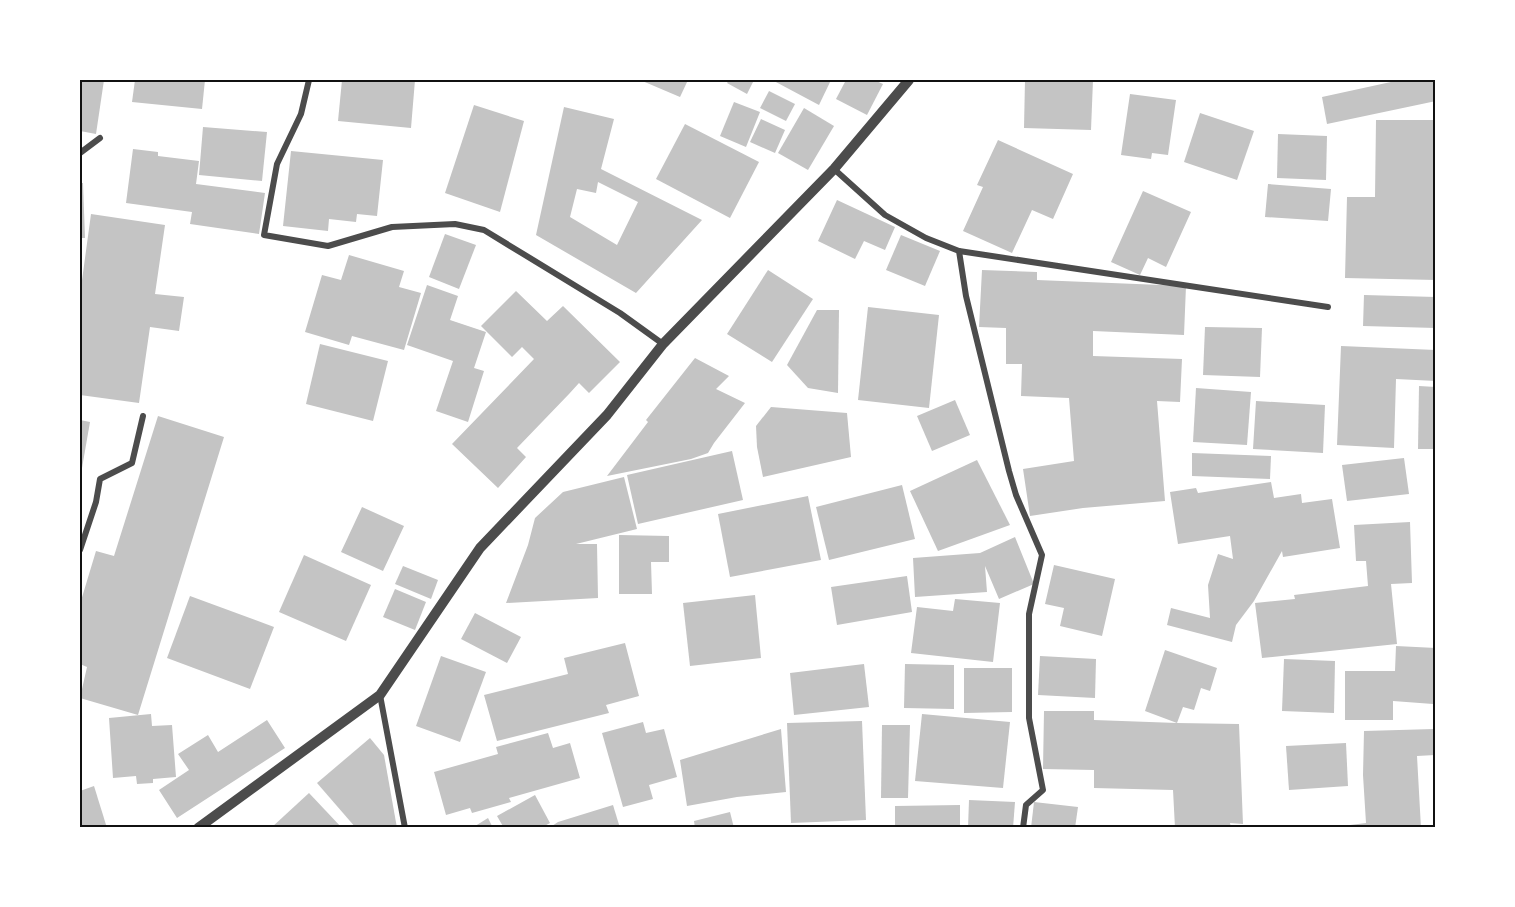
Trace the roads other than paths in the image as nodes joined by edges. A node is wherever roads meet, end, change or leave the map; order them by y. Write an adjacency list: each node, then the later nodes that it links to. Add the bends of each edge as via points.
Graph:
1 (309, 80): 8 (street, via 301,114 277,164 264,235 328,246 392,227 454,224 484,230 620,313)
2 (909, 80): 5 (street)
3 (100, 138): 4 (street)
4 (80, 153)
5 (834, 169): 6 (street, via 885,215); 8 (street)
6 (959, 251): 7 (street); 14 (street, via 966,296 1009,471 1042,555 1029,614 1029,718 1043,790 1026,805)
7 (1328, 307)
8 (663, 344): 11 (street, via 607,415 480,548)
9 (143, 417): 10 (street, via 132,463 100,479)
10 (80, 550)
11 (380, 695): 12 (street); 13 (street)
12 (198, 828)
13 (405, 828)
14 (1023, 828)

